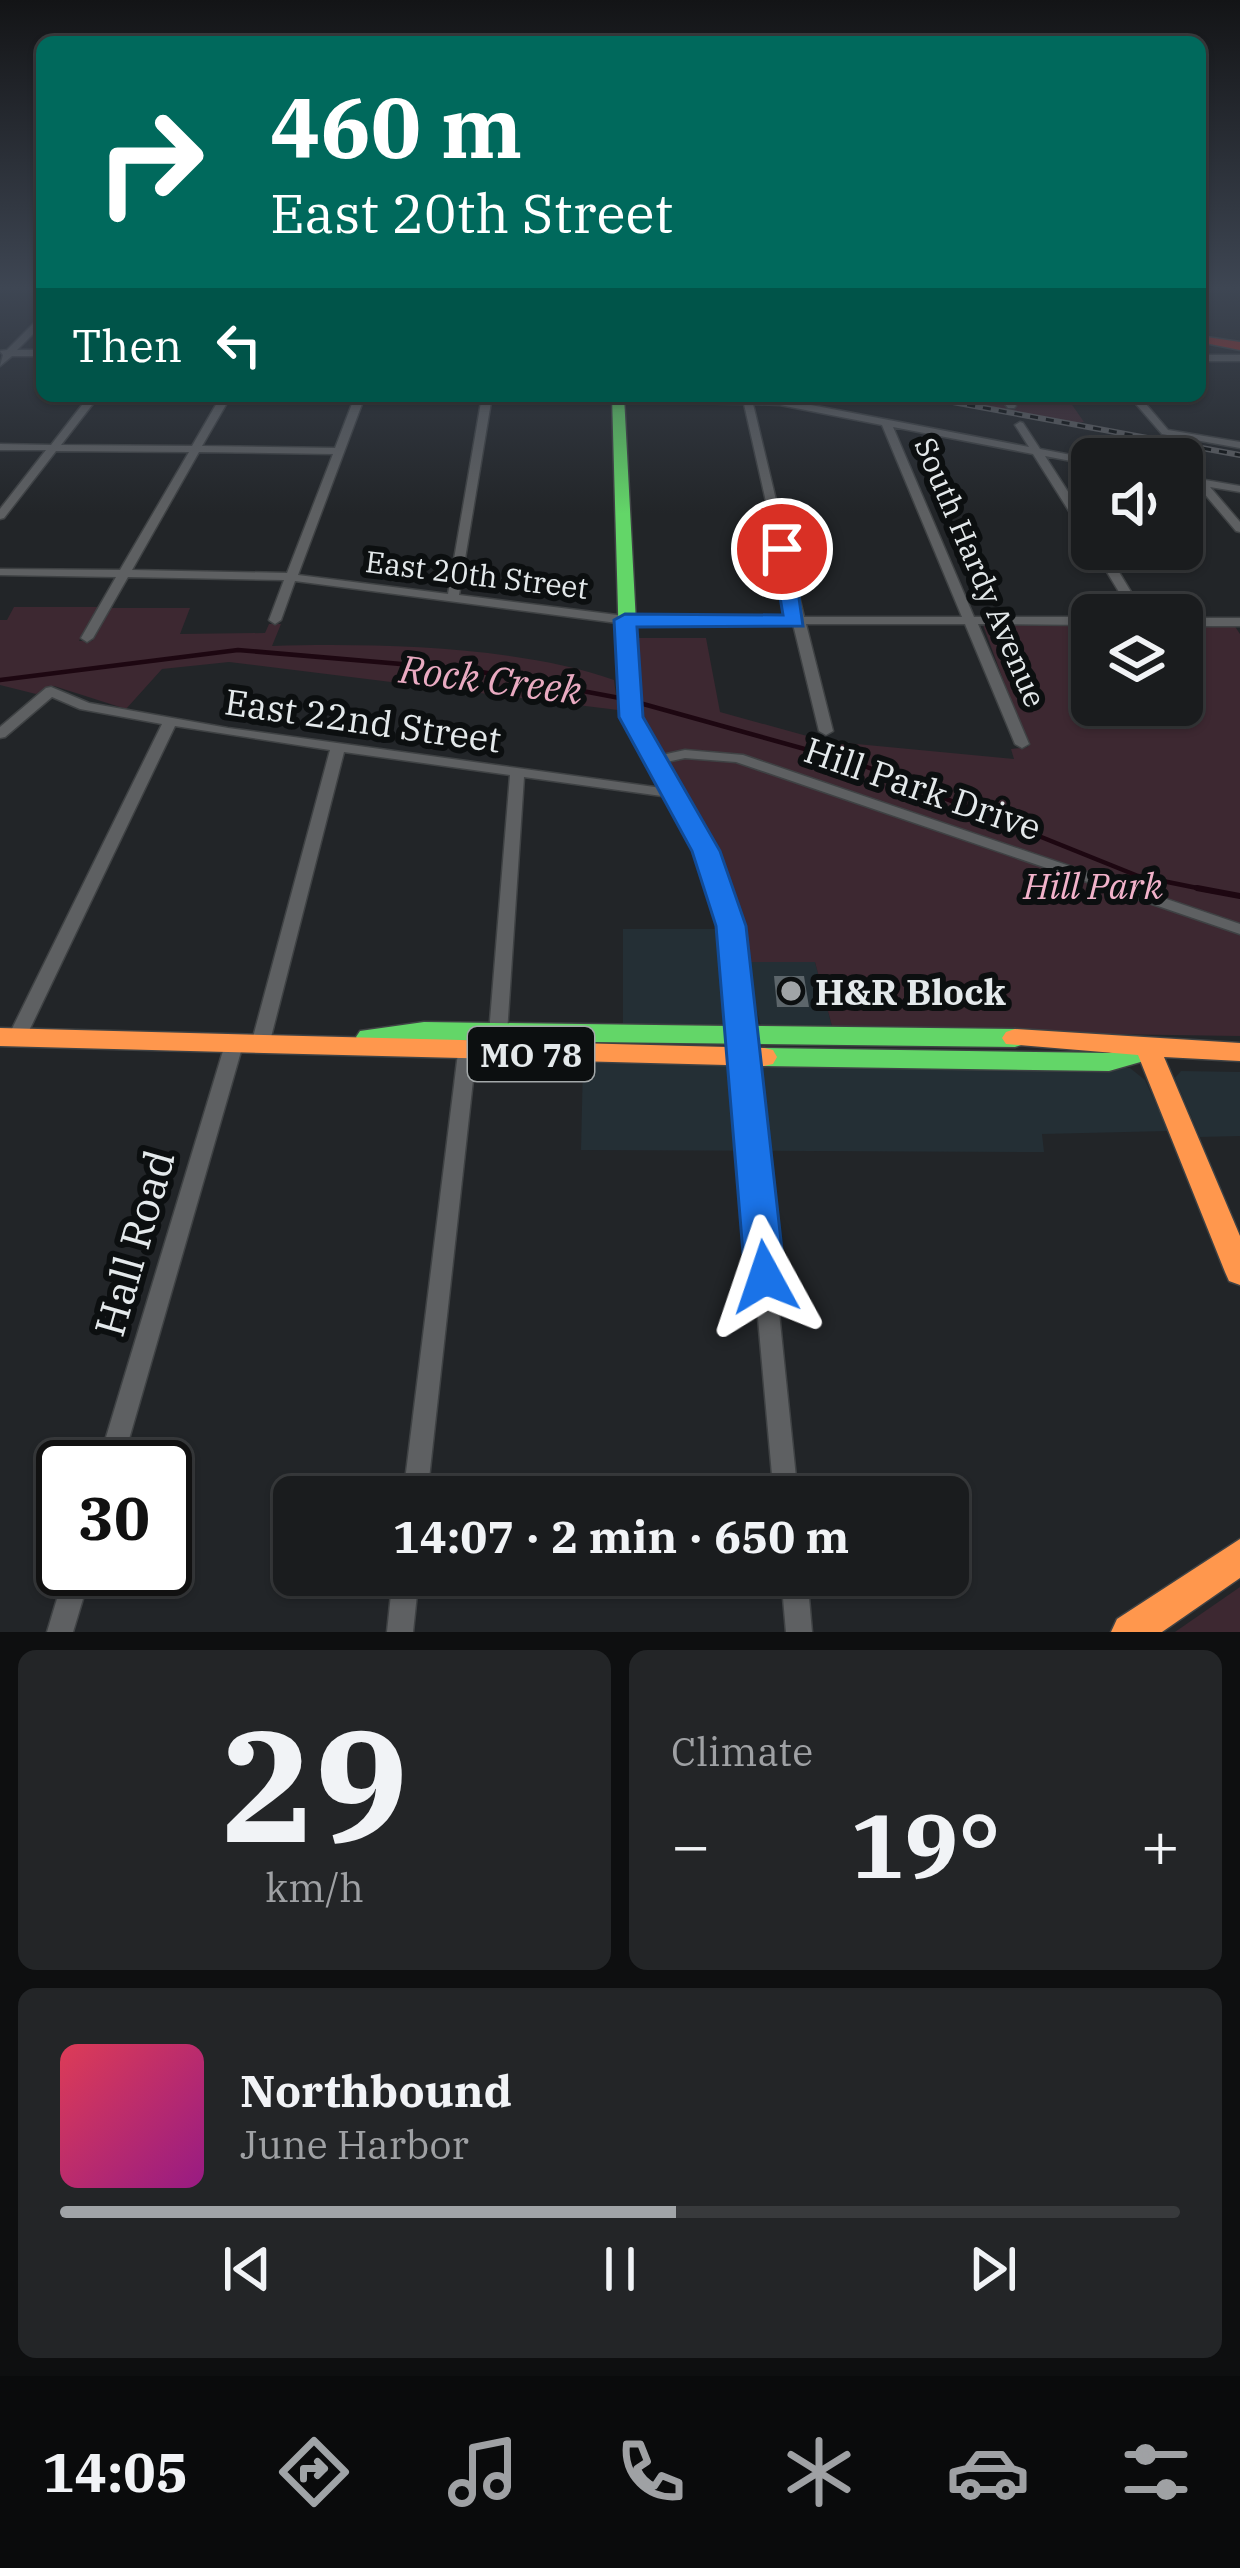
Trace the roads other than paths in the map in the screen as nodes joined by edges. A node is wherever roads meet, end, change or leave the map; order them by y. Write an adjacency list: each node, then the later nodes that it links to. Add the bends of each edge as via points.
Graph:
1 (89, 402): 13 (street)
2 (222, 402): 14 (street)
3 (358, 402): 15 (street)
4 (486, 402): 27 (street)
5 (618, 402): 29 (street)
6 (748, 402): 30 (street)
7 (770, 402): 9 (street)
8 (1139, 402): 11 (street, via 1163,431)
9 (886, 422): 16 (street); 31 (street, South Hardy Avenue)
10 (1020, 425): 16 (street)
11 (1240, 445)
12 (0, 447): 13 (street)
13 (53, 448): 14 (street); 22 (street)
14 (195, 449): 15 (street); 25 (street)
15 (340, 451): 26 (street)
16 (1035, 451): 17 (street); 21 (street)
17 (1071, 458)
18 (1203, 483): 20 (street)
19 (1203, 484): 23 (street)
20 (1240, 488)
21 (1071, 506)
22 (0, 515)
23 (1240, 529)
24 (0, 572): 25 (street, East 20th Street)
25 (123, 573): 26 (street, East 20th Street); 35 (street)
26 (292, 578): 27 (street, East 20th Street); 28 (street)
27 (454, 598): 29 (street, East 20th Street)
28 (275, 620)
29 (625, 620): 30 (street, East 20th Street); 41 (street, via 631,717)
30 (796, 621): 31 (street, East 20th Street); 37 (street)
31 (969, 621): 32 (street, East 20th Street); 39 (street, South Hardy Avenue)
32 (1071, 621)
33 (1203, 622): 34 (street)
34 (1240, 622)
35 (87, 638)
36 (171, 720): 38 (street, East 22nd Street, via 85,706 51,691); 40 (street, East 22nd Street); 46 (street)
37 (826, 731)
38 (0, 734)
39 (1022, 744)
40 (338, 747): 42 (street, East 22nd Street); 48 (street)
41 (653, 761): 43 (street); 44 (street, Hill Park Drive, via 738,758)
42 (517, 772): 43 (street, East 22nd Street); 45 (street)
43 (669, 794): 50 (street, via 721,891)
44 (1238, 928)
45 (498, 1033): 49 (street, MO 78); 50 (street, MO 78)
46 (8, 1037): 47 (street, MO 78)
47 (235, 1041): 48 (street, MO 78); 55 (street, Hall Road)
48 (261, 1041): 49 (street, MO 78)
49 (319, 1042): 53 (street, MO 78)
50 (743, 1046): 51 (street, MO 78, via 1096,1039); 53 (street, MO 78); 57 (street)
51 (1148, 1051): 52 (street, MO 78); 54 (street)
52 (1240, 1052)
53 (466, 1053): 56 (street)
54 (1240, 1272)
55 (117, 1440)
56 (418, 1476)
57 (784, 1476)
58 (1240, 1557): 65 (street)
59 (71, 1596): 62 (street)
60 (404, 1596): 63 (street)
61 (796, 1596): 64 (street)
62 (60, 1632)
63 (400, 1632)
64 (799, 1632)
65 (1130, 1632)

